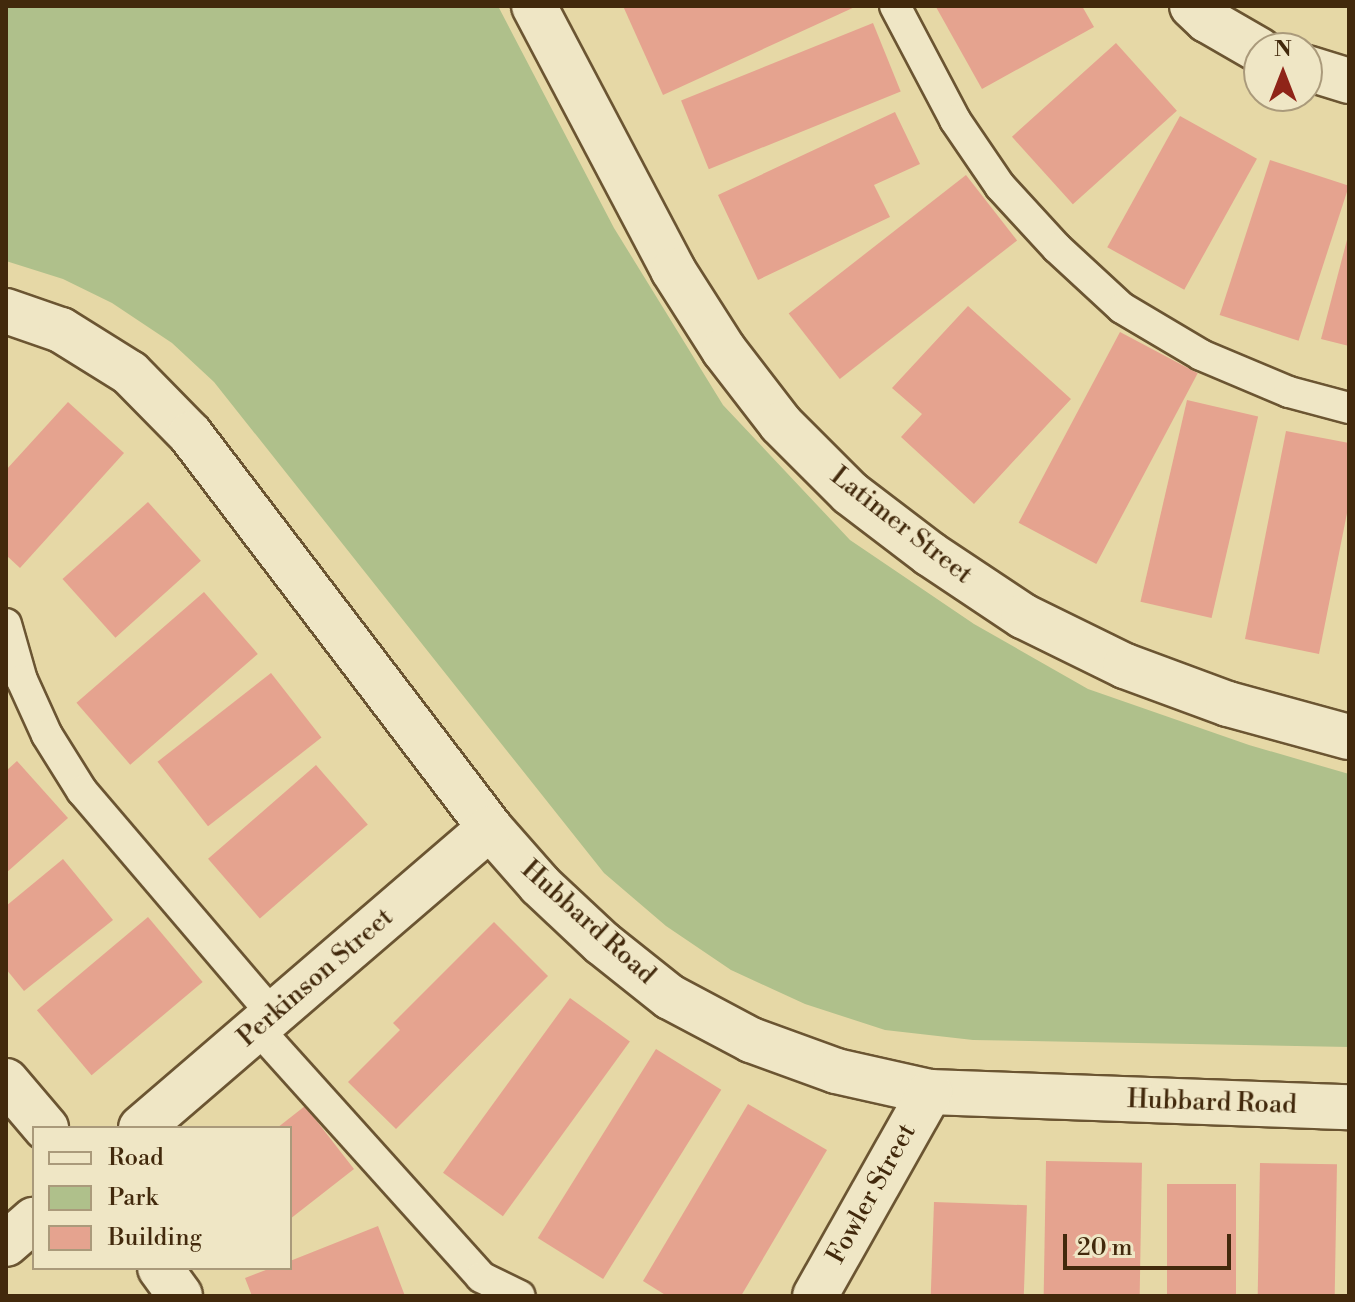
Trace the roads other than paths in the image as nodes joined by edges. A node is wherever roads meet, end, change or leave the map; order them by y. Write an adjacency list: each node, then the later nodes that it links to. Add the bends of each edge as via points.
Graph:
1 (534, 6): 10 (street, Latimer Street, via 673,270 715,337 781,424 850,493 1023,616 1099,654 1228,704)
2 (895, 6): 8 (lane, via 955,120 1000,186 1122,308 1201,355 1289,392)
3 (1192, 6): 4 (street)
4 (1243, 41)
5 (1323, 73): 6 (street)
6 (1349, 81)
7 (6, 311): 11 (street, Hubbard Road, via 61,330 130,373 190,434)
8 (1349, 408)
9 (6, 624): 12 (lane, via 22,680 47,735 82,791)
10 (1349, 737)
11 (490, 828): 12 (street, Perkinson Street); 14 (street, Hubbard Road, via 540,885 670,997 751,1040 836,1071)
12 (266, 1022): 17 (street, Perkinson Street); 21 (lane)
13 (6, 1081): 16 (street)
14 (930, 1092): 15 (street, Hubbard Road); 24 (street, Fowler Street)
15 (1349, 1107)
16 (44, 1126)
17 (143, 1126)
18 (32, 1222): 19 (street)
19 (6, 1244)
20 (161, 1270): 22 (street)
21 (480, 1287): 23 (lane)
22 (180, 1296)
23 (520, 1296)
24 (815, 1296)

